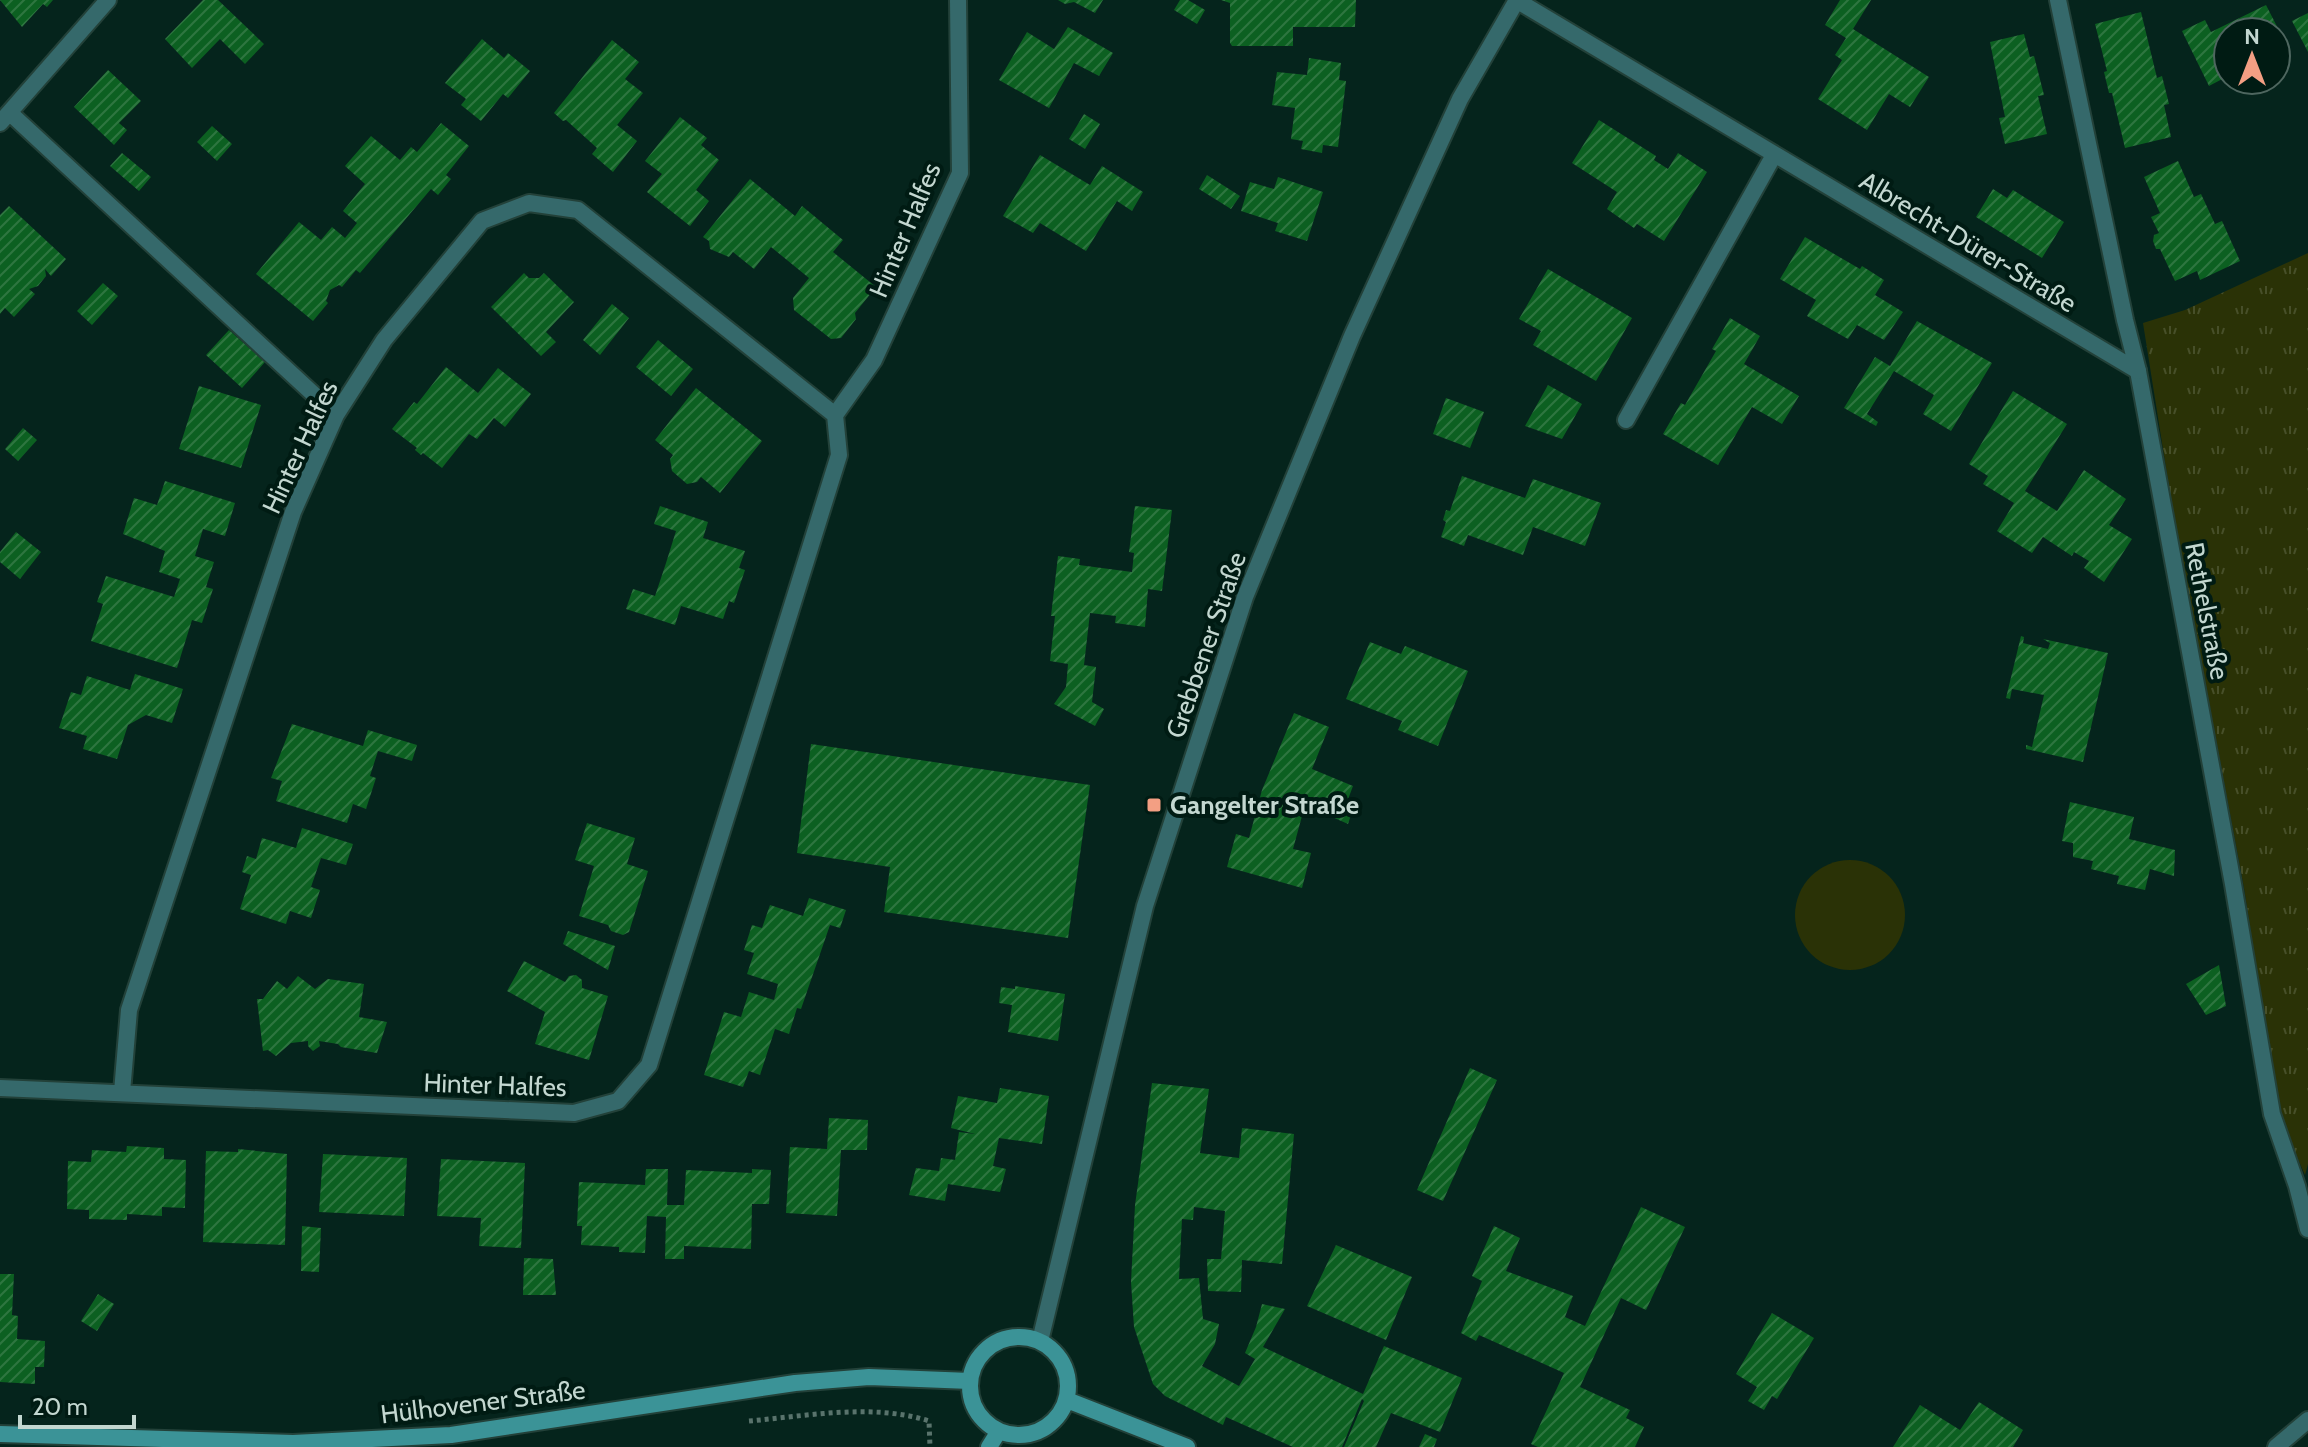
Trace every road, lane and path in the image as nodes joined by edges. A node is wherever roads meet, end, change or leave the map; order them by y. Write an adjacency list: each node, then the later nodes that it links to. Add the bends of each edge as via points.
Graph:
1 (108, 0): 5 (street)
2 (958, 0): 9 (street, Hinter Halfes, via 960,173 874,360)
3 (1517, 0): 6 (street, Albrecht-Dürer-Straße); 14 (street, Grebbener Straße, via 1460,99 1352,336 1245,597 1145,906)
4 (2058, 0): 7 (street, Rethelstraße)
5 (5, 118): 8 (street)
6 (1774, 155): 7 (street, Albrecht-Dürer-Straße); 10 (street)
7 (2138, 371): 13 (street, Rethelstraße, via 2272,1114)
8 (336, 415): 9 (street, Hinter Halfes, via 384,340 482,221 529,203 578,210); 12 (street, Hinter Halfes, via 293,512 129,1010)
9 (835, 415): 12 (street, Hinter Halfes, via 839,455 649,1065 618,1101 574,1113)
10 (1626, 420)
11 (0, 1088): 12 (street, Hinter Halfes)
12 (122, 1092)
13 (2308, 1229)
14 (1040, 1341): 15 (main road, via 1025,1337 995,1343 974,1365); 16 (main road, via 1064,1365)
15 (970, 1381): 19 (main road, via 976,1410); 20 (main road, Hülhovener Straße, via 869,1377 795,1383 435,1436 293,1443)
16 (1067, 1400): 19 (main road, via 1040,1431); 23 (main road)
17 (2308, 1420): 24 (street)
18 (735, 1422): 21 (path, via 905,1413 929,1421)
19 (999, 1431): 22 (main road)
20 (0, 1434)
21 (930, 1447)
22 (989, 1447)
23 (1187, 1447)
24 (2276, 1447)

